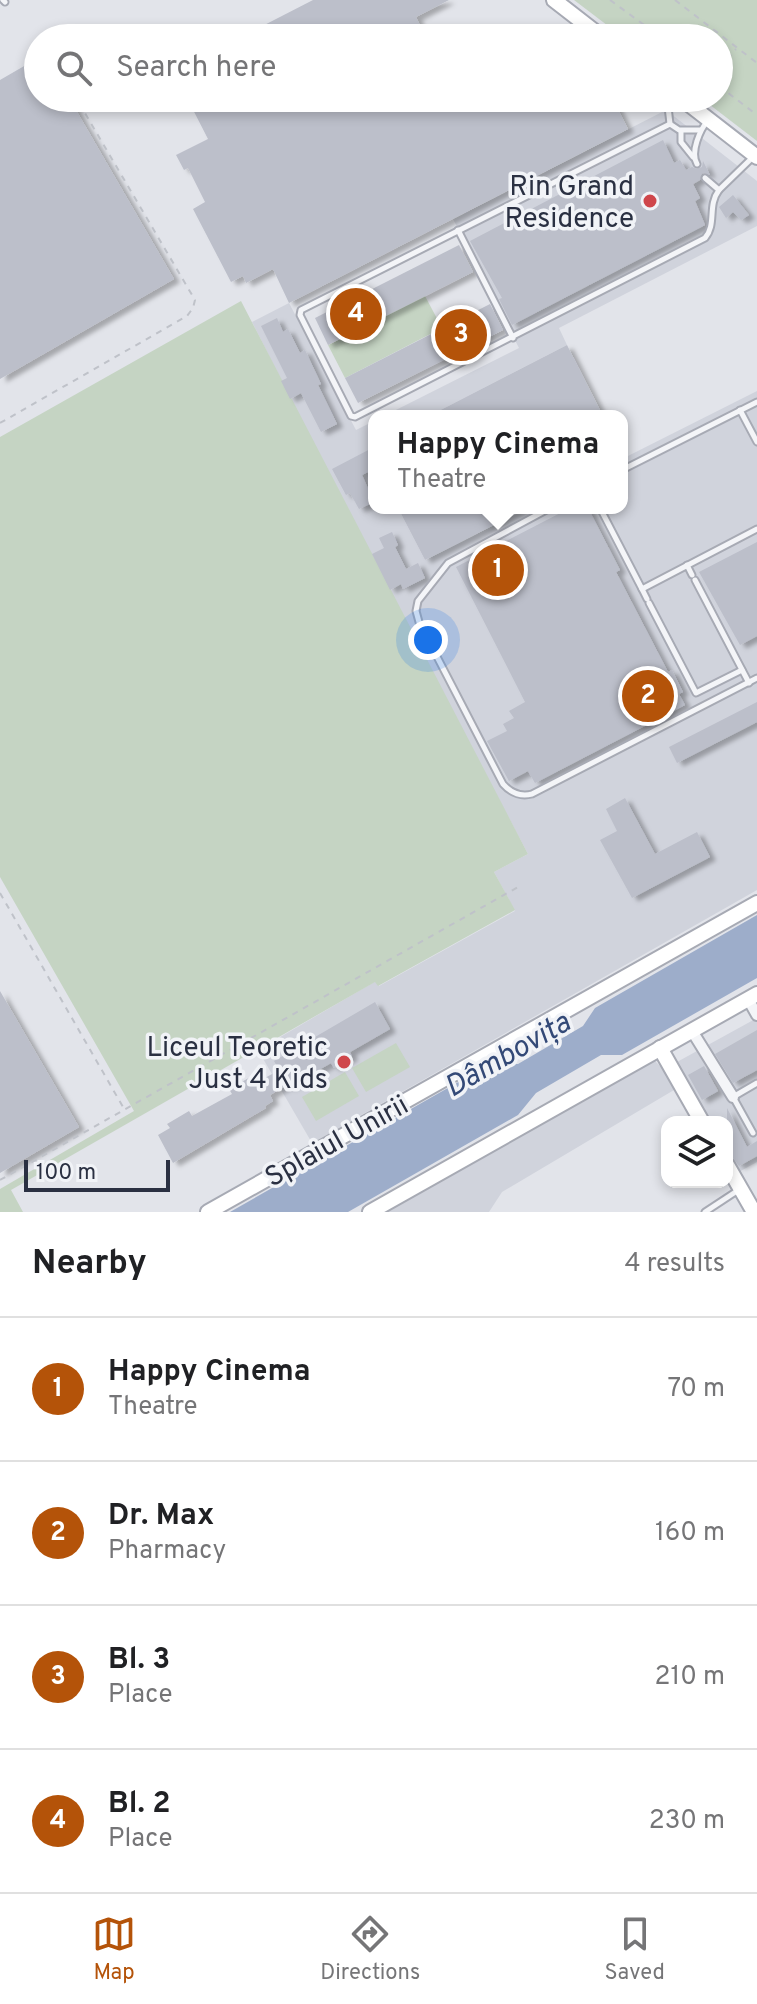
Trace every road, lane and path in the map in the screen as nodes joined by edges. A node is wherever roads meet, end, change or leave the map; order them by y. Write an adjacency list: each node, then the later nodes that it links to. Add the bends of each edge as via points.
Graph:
1 (554, 0): 4 (main road)
2 (610, 0): 5 (path)
3 (675, 0): 6 (path)
4 (585, 24)
5 (643, 24)
6 (706, 24)
7 (733, 46): 8 (path)
8 (736, 48): 9 (path); 10 (path)
9 (733, 52)
10 (757, 63)
11 (733, 97): 15 (path)
12 (84, 112): 30 (path, via 195,304 187,316)
13 (669, 112): 16 (lane)
14 (693, 112): 17 (main road)
15 (757, 115)
16 (670, 124): 18 (lane); 24 (lane)
17 (704, 125): 18 (lane); 19 (main road); 20 (lane)
18 (681, 131): 20 (lane, via 681,142)
19 (756, 156): 23 (lane)
20 (693, 157): 21 (lane)
21 (697, 164)
22 (705, 178): 23 (lane)
23 (719, 190): 25 (lane, via 705,238)
24 (458, 230): 25 (lane); 27 (lane, via 301,310 351,416)
25 (513, 338): 28 (lane)
26 (757, 402): 29 (lane)
27 (368, 410)
28 (369, 410)
29 (740, 410): 32 (lane); 34 (lane)
30 (0, 423)
31 (757, 423): 32 (lane)
32 (753, 430): 33 (lane)
33 (757, 442)
34 (628, 467)
35 (539, 514): 42 (lane, via 451,560 417,605 419,622 510,791 532,794)
36 (603, 514): 39 (lane)
37 (757, 529): 38 (lane)
38 (687, 565): 39 (lane); 40 (lane)
39 (642, 589): 40 (lane, via 696,693)
40 (742, 670): 42 (lane)
41 (757, 678): 42 (lane)
42 (749, 683)
43 (518, 887): 52 (path)
44 (0, 893): 52 (path)
45 (757, 903): 58 (main road, Splaiul Unirii)
46 (752, 997): 47 (street); 48 (main road)
47 (757, 1015)
48 (692, 1031): 49 (main road); 51 (street)
49 (660, 1048): 53 (main road); 59 (main road)
50 (757, 1083): 51 (lane)
51 (733, 1097): 54 (lane)
52 (124, 1108): 56 (path)
53 (699, 1116)
54 (753, 1133)
55 (733, 1175): 57 (main road)
56 (0, 1180)
57 (741, 1189): 60 (lane); 61 (main road)
58 (208, 1212)
59 (370, 1212)
60 (705, 1212)
61 (754, 1212)

